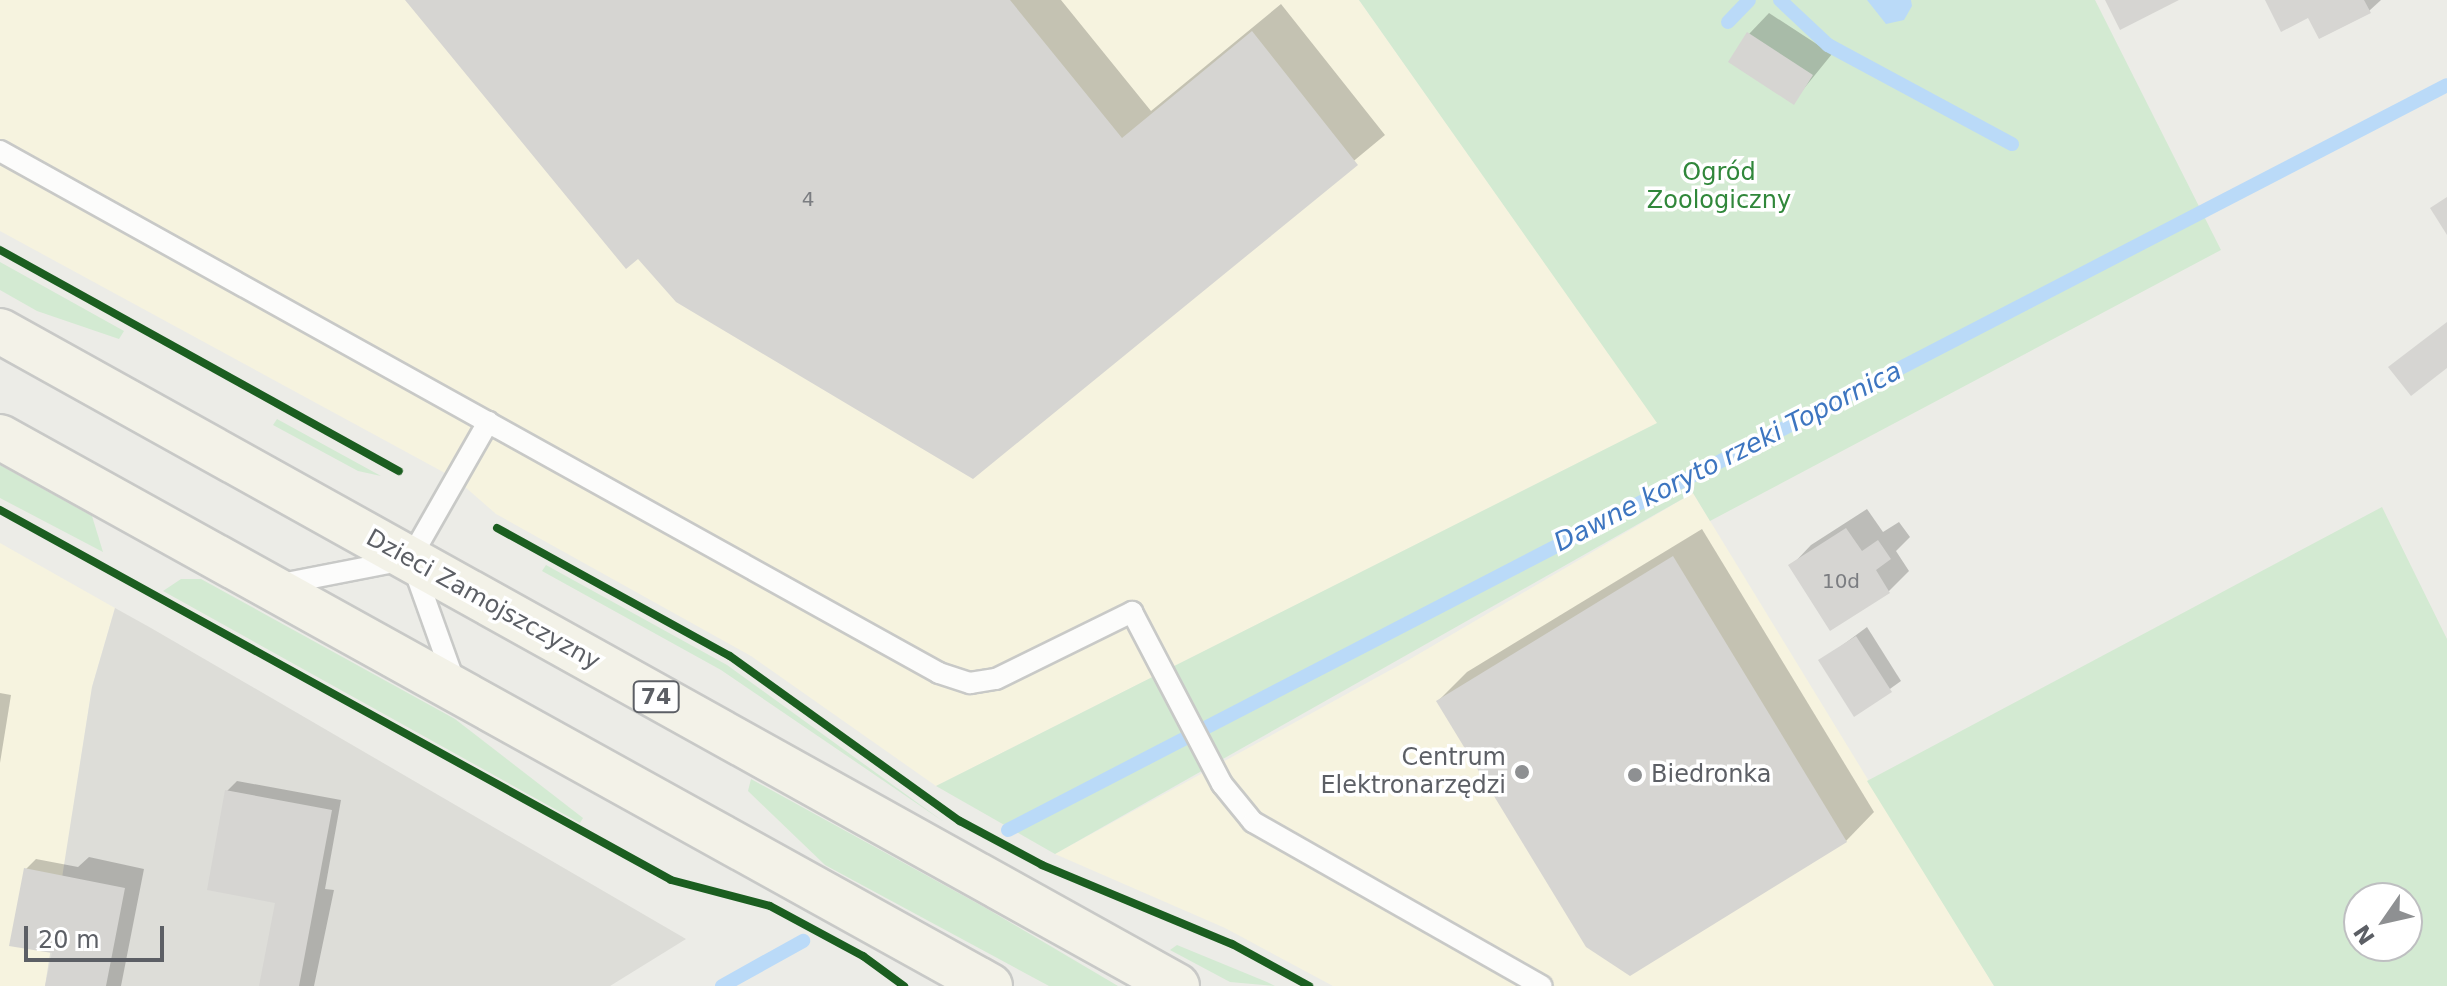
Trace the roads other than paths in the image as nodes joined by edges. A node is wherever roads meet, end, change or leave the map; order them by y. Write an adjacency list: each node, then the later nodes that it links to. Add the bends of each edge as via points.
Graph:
1 (0, 151): 3 (lane)
2 (0, 331): 5 (main road, Dzieci Zamojszczyzny / 74)
3 (488, 422): 5 (lane); 10 (lane, via 939,673 970,683 996,679 1132,612 1222,784 1253,822)
4 (0, 437): 6 (main road)
5 (410, 559): 6 (lane); 7 (lane); 9 (main road, Dzieci Zamojszczyzny / 74)
6 (268, 586): 7 (main road)
7 (457, 690): 8 (main road)
8 (990, 986)
9 (1177, 986)
10 (1542, 986)

